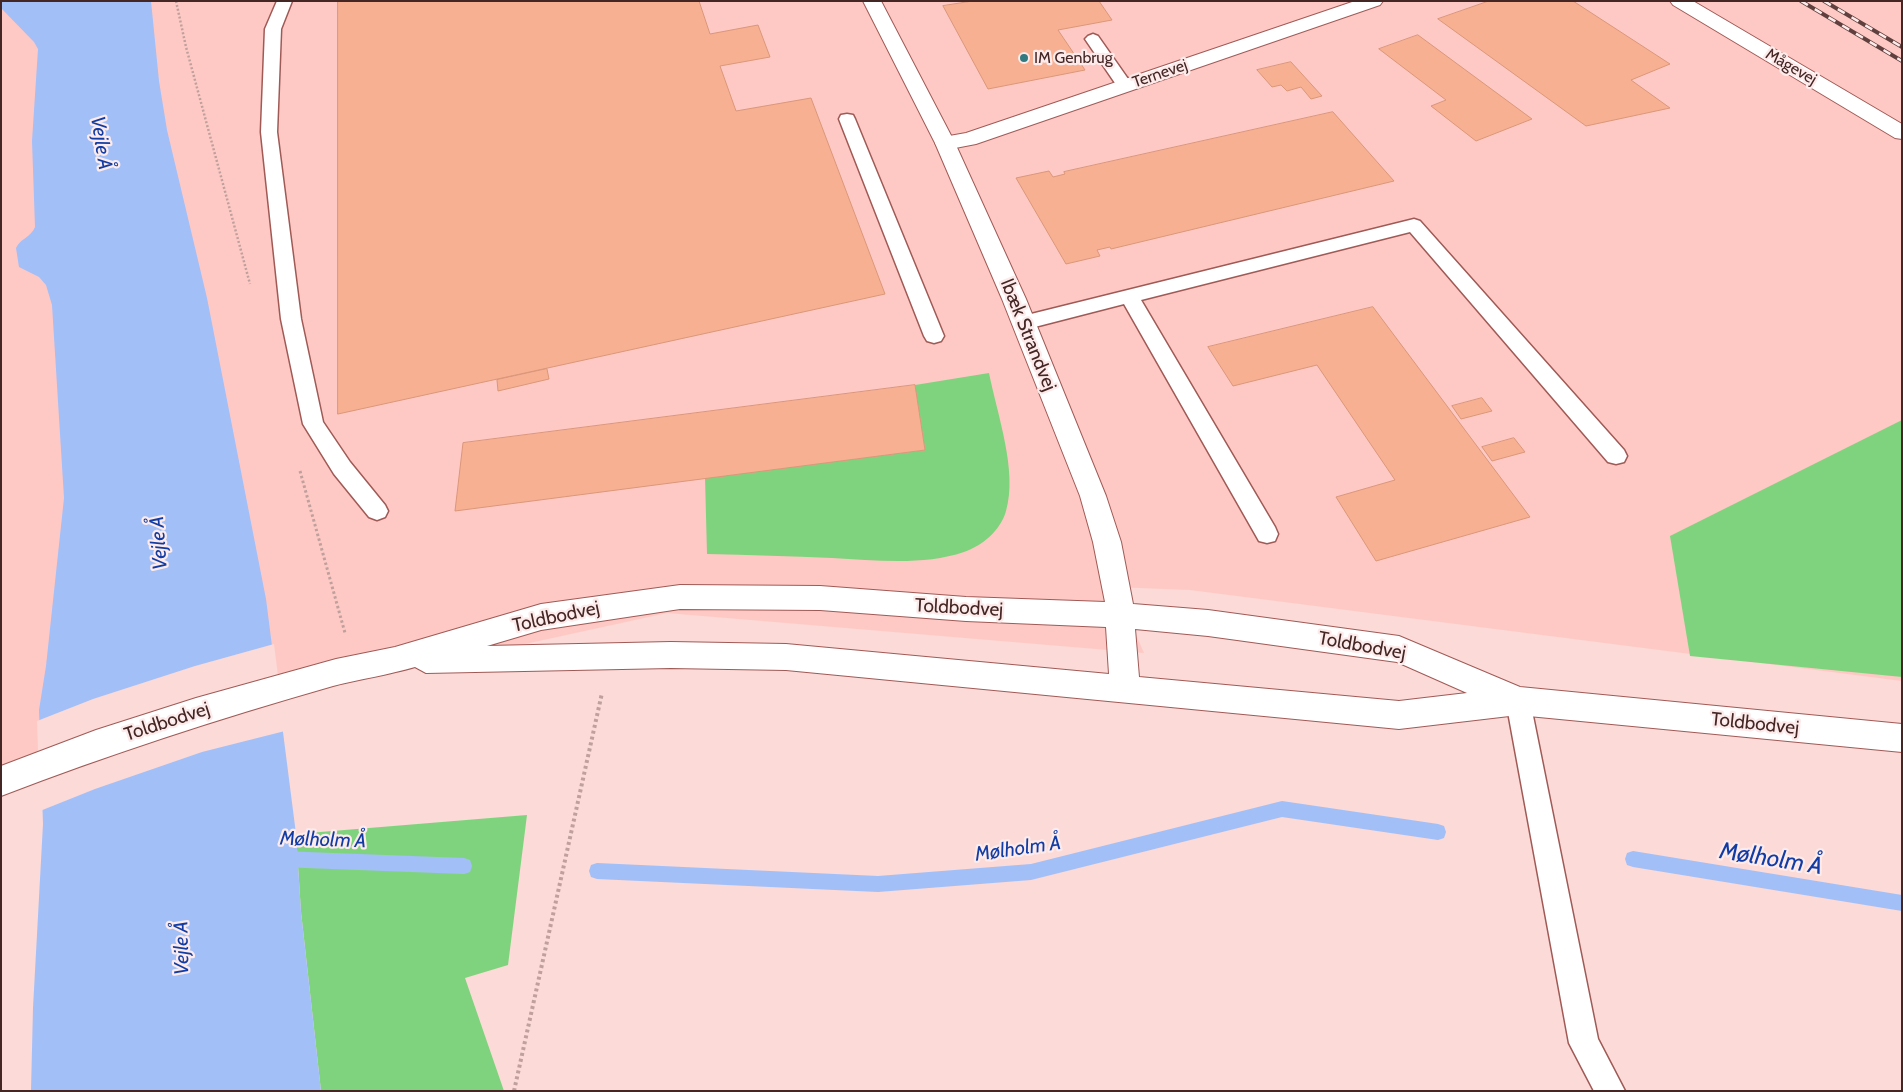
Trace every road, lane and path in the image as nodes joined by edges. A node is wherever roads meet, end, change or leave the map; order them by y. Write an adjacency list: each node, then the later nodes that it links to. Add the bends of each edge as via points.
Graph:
1 (285, 1): 14 (lane, via 273,29 269,132 292,319 313,424 342,468)
2 (872, 1): 9 (main road, Ibæk Strandvej)
3 (1374, 1): 6 (main road, Ternevej)
4 (1679, 1): 8 (main road, Mågevej)
5 (1093, 39): 6 (lane)
6 (1125, 86): 9 (main road, Ternevej, via 969,139)
7 (847, 120): 12 (lane)
8 (1902, 133)
9 (945, 143): 11 (main road, Ibæk Strandvej)
10 (1129, 296): 11 (lane); 13 (lane, via 1414,225); 15 (lane)
11 (1024, 323): 16 (main road, Ibæk Strandvej, via 1093,496 1113,567)
12 (934, 336)
13 (1616, 456)
14 (377, 511)
15 (1267, 534)
16 (1119, 615): 18 (main road, Toldbodvej, via 966,609 820,598 680,597 541,617); 19 (main road, Ibæk Strandvej); 20 (main road, Toldbodvej, via 1399,649)
17 (610, 657): 18 (main road, Toldbodvej); 19 (main road, Toldbodvej, via 786,657); 23 (path)
18 (395, 660): 22 (main road, Toldbodvej, via 336,672 169,721)
19 (1125, 688): 20 (main road, Toldbodvej, via 1399,715)
20 (1518, 701): 21 (main road, Toldbodvej); 24 (lane, via 1584,1043)
21 (1902, 738)
22 (1, 781)
23 (514, 1091)
24 (1610, 1091)

